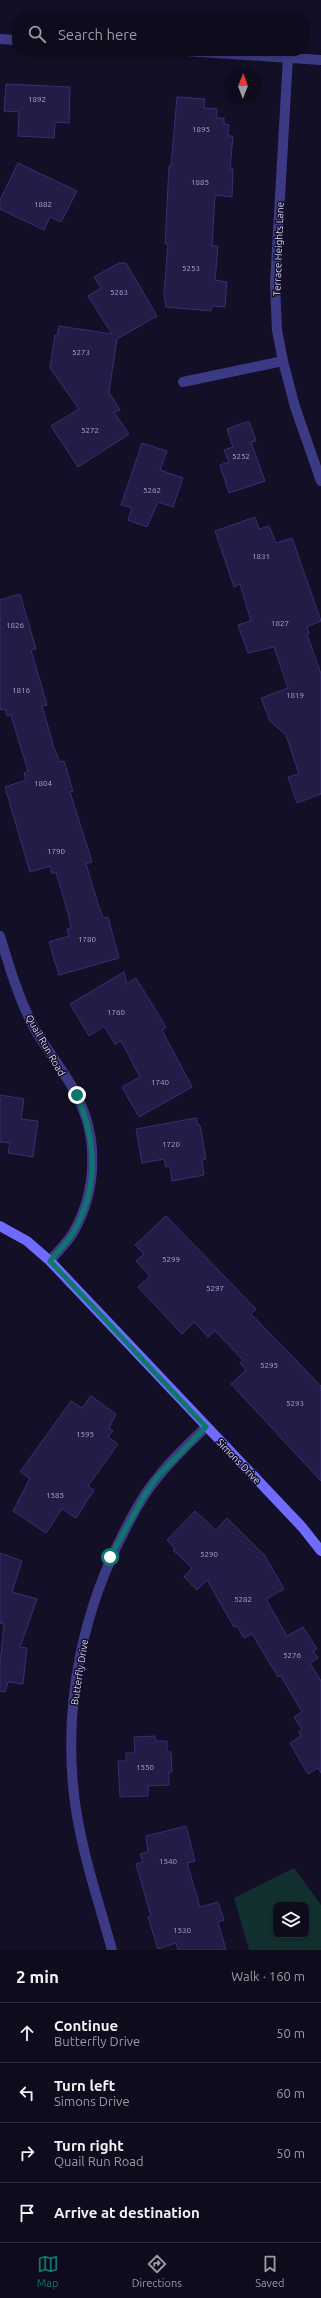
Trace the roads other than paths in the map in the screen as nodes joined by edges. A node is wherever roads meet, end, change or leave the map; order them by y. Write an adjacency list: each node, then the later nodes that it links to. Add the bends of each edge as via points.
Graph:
1 (0, 39): 2 (street)
2 (12, 40)
3 (259, 56): 4 (street)
4 (288, 58): 5 (street); 6 (street, Terrace Heights Lane, via 275,284 277,330)
5 (321, 60)
6 (283, 361): 7 (street); 8 (street, Terrace Heights Lane, via 295,407)
7 (183, 382)
8 (321, 481)
9 (0, 936): 11 (street, Quail Run Road, via 14,982 32,1025 77,1095 88,1121 93,1153 92,1181 85,1208 72,1234)
10 (0, 1226): 11 (street, Simons Drive, via 27,1241)
11 (50, 1261): 12 (street, Simons Drive)
12 (206, 1427): 13 (street, Simons Drive); 14 (street, Butterfly Drive, via 157,1477 110,1557 91,1611 75,1685 71,1735 73,1786 81,1838)
13 (321, 1550)
14 (112, 1950)

